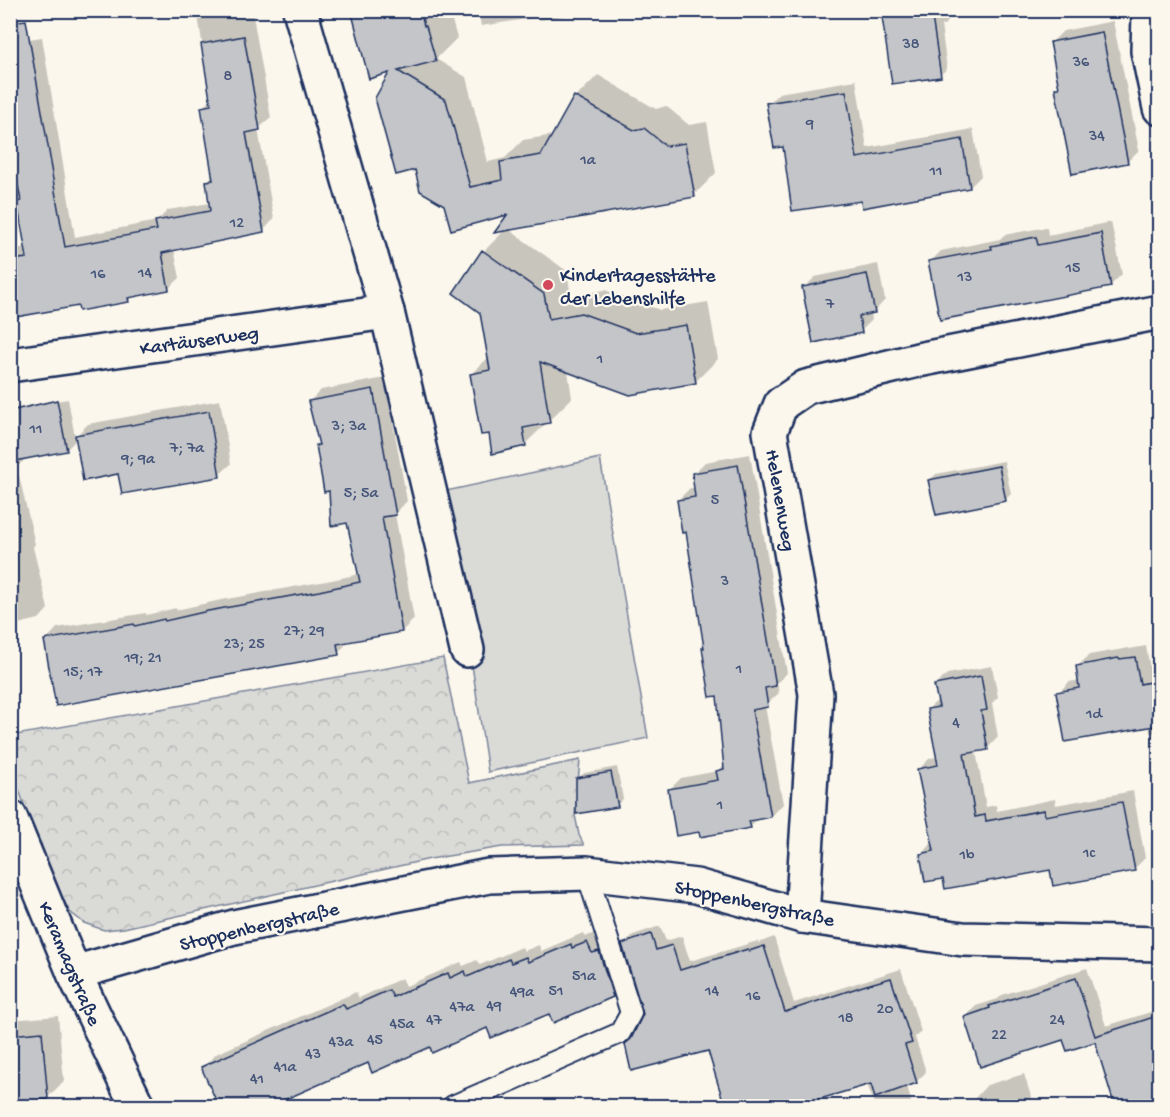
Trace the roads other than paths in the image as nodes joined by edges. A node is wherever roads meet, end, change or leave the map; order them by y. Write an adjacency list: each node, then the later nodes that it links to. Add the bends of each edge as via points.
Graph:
1 (300, 10): 4 (street)
2 (1152, 10): 3 (street, via 1148,51)
3 (1160, 108)
4 (387, 312): 6 (street, Kartäuserweg); 7 (street)
5 (1160, 312): 10 (street, Helenenweg, via 918,360 806,387 781,404 770,432 816,694)
6 (10, 365)
7 (467, 650)
8 (10, 817): 12 (street, Keramagstraße)
9 (587, 873): 10 (street, Stoppenbergstraße, via 696,886); 12 (street, Stoppenbergstraße, via 477,878 234,927); 14 (lane, via 631,1013 620,1033)
10 (802, 916): 11 (street, Stoppenbergstraße, via 963,939)
11 (1160, 944)
12 (74, 973): 13 (street, Keramagstraße)
13 (137, 1107)
14 (453, 1107)

